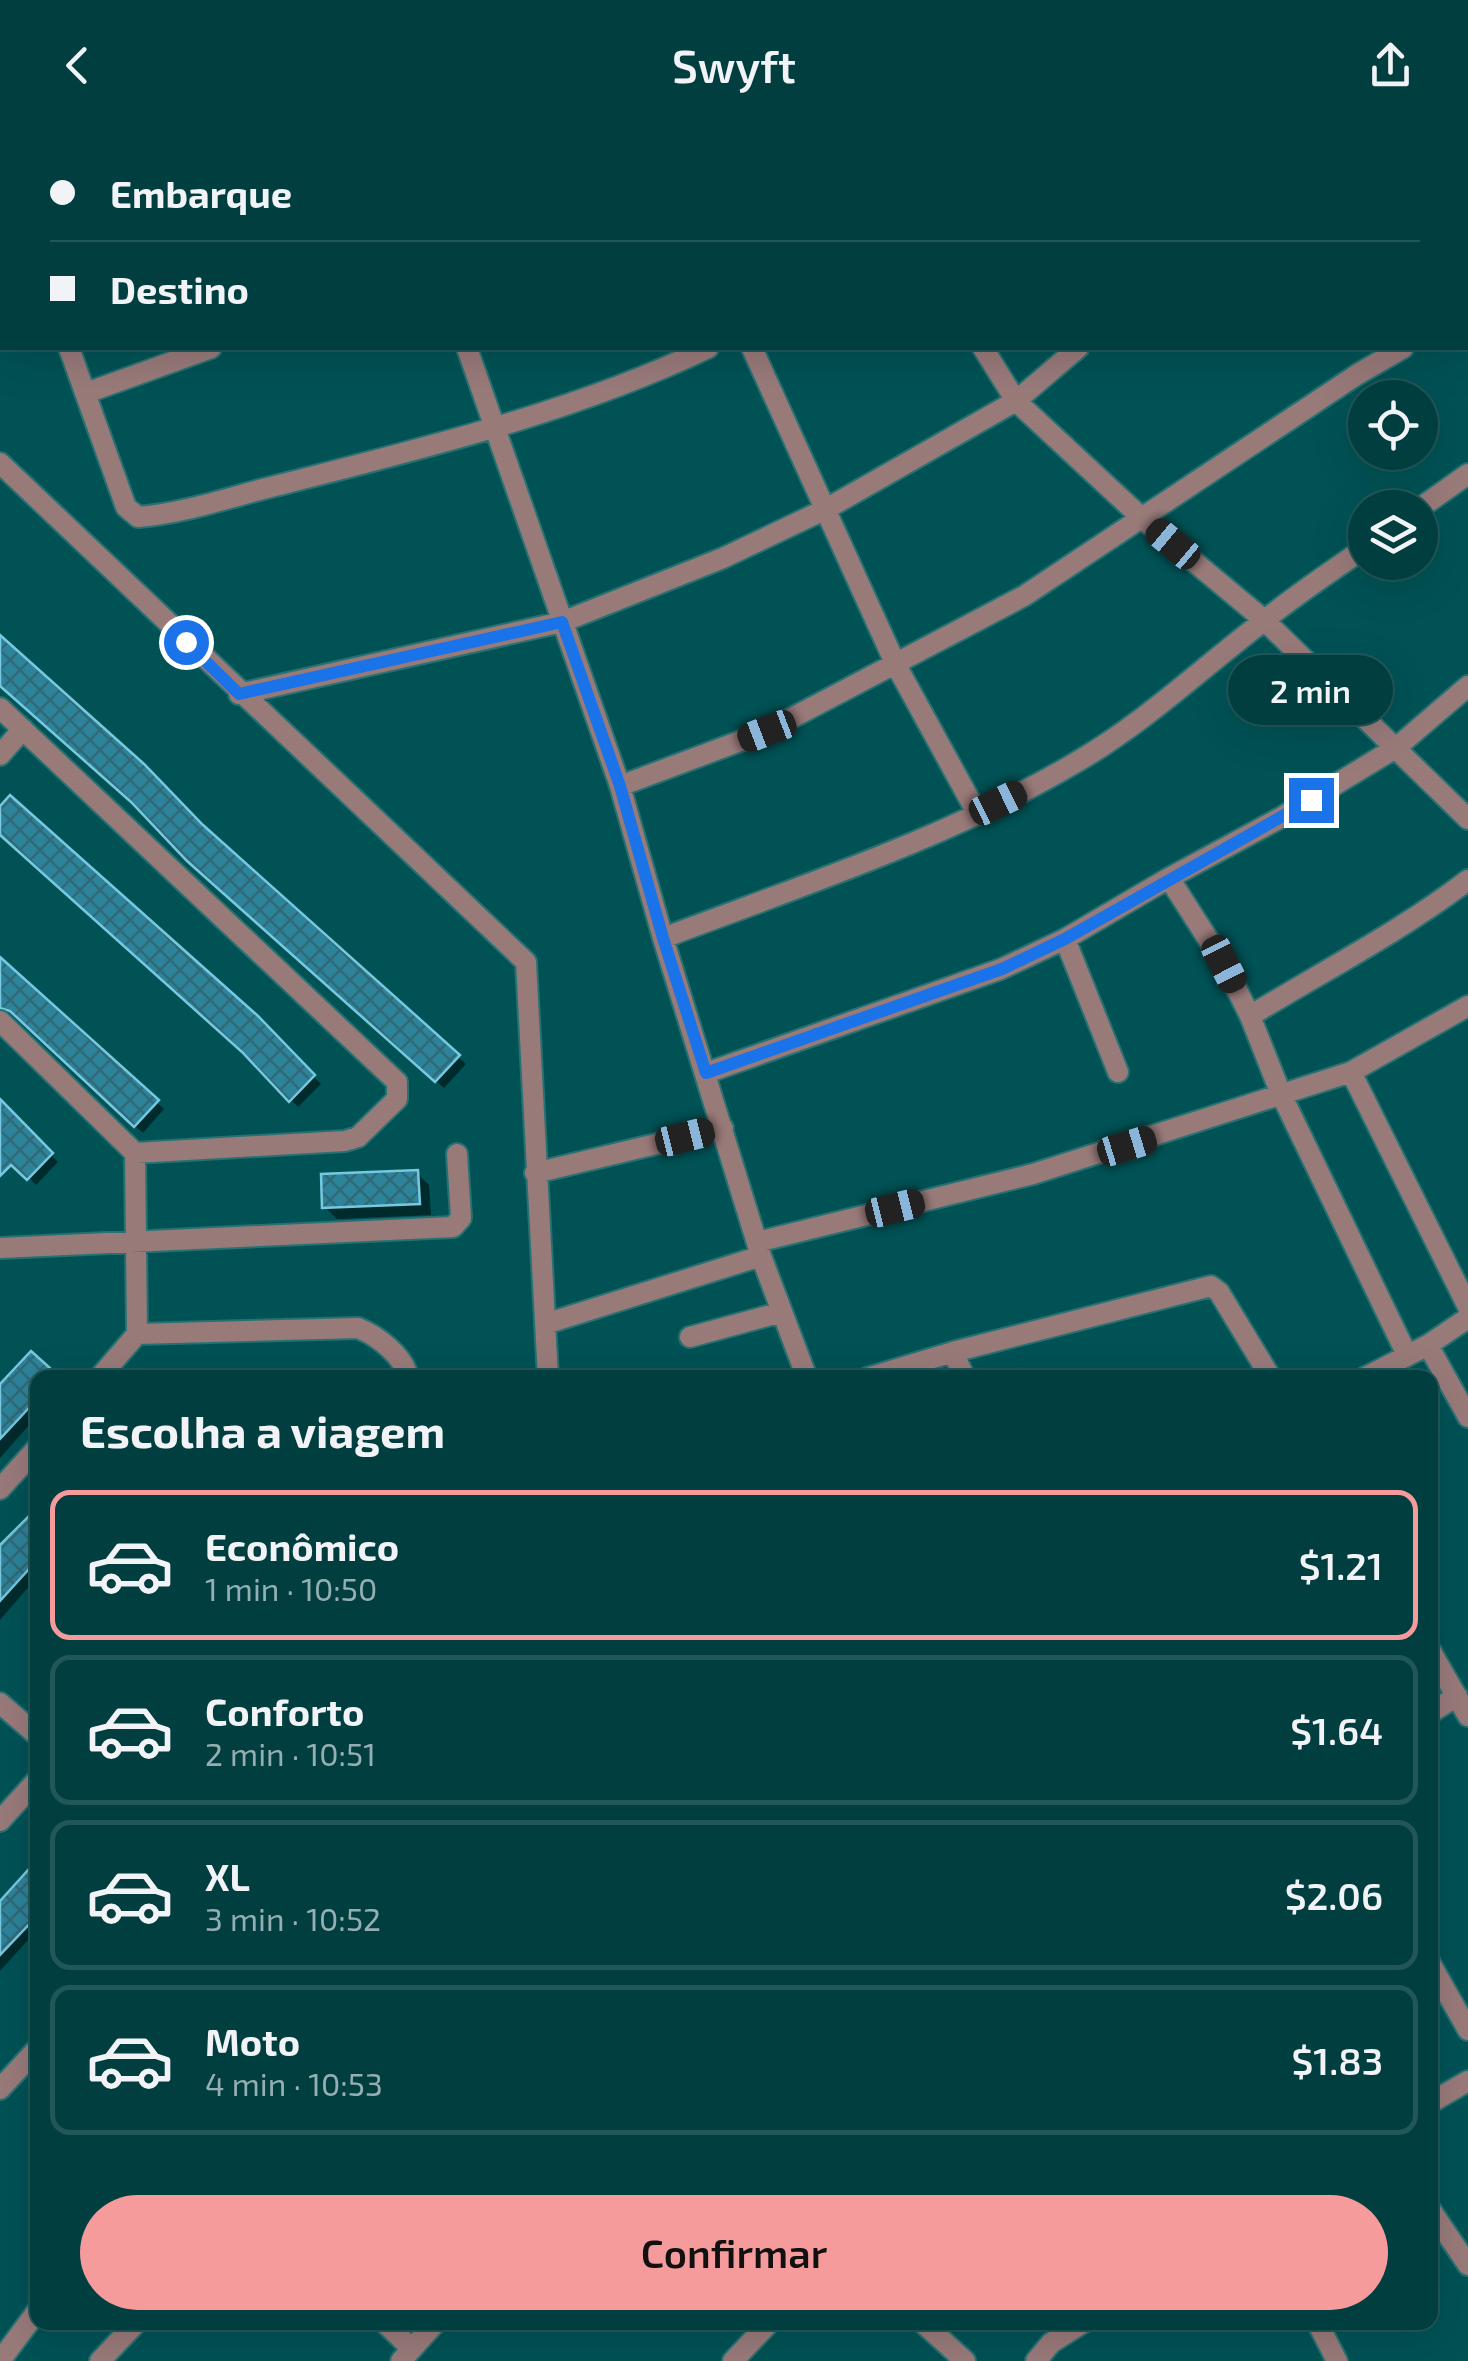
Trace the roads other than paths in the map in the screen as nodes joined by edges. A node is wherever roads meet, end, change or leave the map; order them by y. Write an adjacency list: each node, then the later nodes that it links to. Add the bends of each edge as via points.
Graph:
1 (0, 187): 2 (street)
2 (0, 196)
3 (70, 350): 11 (street)
4 (205, 350): 11 (street)
5 (468, 350): 13 (street)
6 (703, 350): 13 (street)
7 (753, 350): 17 (street)
8 (984, 350): 12 (street)
9 (1076, 350): 12 (street)
10 (1399, 350): 18 (street)
11 (86, 393): 13 (street, via 126,507 138,517)
12 (1016, 401): 17 (street); 18 (street)
13 (494, 426): 21 (street)
14 (0, 463): 24 (street)
15 (1468, 474): 16 (street)
16 (1438, 495)
17 (826, 510): 21 (street); 22 (street)
18 (1142, 519): 20 (street); 22 (street, via 1024,596)
19 (1348, 560): 20 (street)
20 (1264, 620): 27 (street); 30 (street, via 1082,760)
21 (562, 622): 24 (street); 29 (street)
22 (896, 665): 29 (street, via 767,731); 30 (street)
23 (1468, 686): 27 (street)
24 (239, 694): 46 (street, via 526,962)
25 (0, 708): 26 (street)
26 (23, 729): 28 (street); 44 (street, via 397,1082 397,1099 358,1137 345,1141)
27 (1398, 747): 31 (street); 32 (street)
28 (0, 754)
29 (620, 786): 34 (street)
30 (977, 813): 34 (street)
31 (1468, 819)
32 (1169, 878): 35 (street); 37 (street)
33 (1468, 880): 37 (street, via 1420,917)
34 (663, 938): 41 (street)
35 (1065, 939): 39 (street); 41 (street, via 1002,969)
36 (1466, 1012): 40 (street)
37 (1250, 1016): 42 (street)
38 (0, 1021): 44 (street)
39 (1118, 1072)
40 (1351, 1072): 42 (street); 50 (street)
41 (706, 1073): 43 (street)
42 (1281, 1094): 49 (street, via 1033,1174); 58 (street)
43 (722, 1128): 46 (street); 49 (street)
44 (135, 1153): 47 (street)
45 (457, 1154): 47 (street, via 461,1218 453,1227)
46 (535, 1173): 53 (street)
47 (135, 1244): 48 (street); 54 (street)
48 (0, 1248)
49 (759, 1249): 51 (street); 53 (street)
50 (1468, 1307)
51 (782, 1312): 55 (street); 62 (street)
52 (1468, 1318): 56 (street)
53 (545, 1324): 61 (street)
54 (138, 1334): 59 (street); 60 (street, via 358,1328)
55 (690, 1336)
56 (1428, 1345): 58 (street); 67 (street)
57 (953, 1352): 63 (street); 64 (street); 65 (street, via 1212,1286)
58 (1407, 1356): 66 (street)
59 (106, 1370)
60 (407, 1370)
61 (548, 1370)
62 (803, 1370)
63 (893, 1370)
64 (961, 1370)
65 (1265, 1370)
66 (1380, 1370)
67 (1468, 1417)
68 (30, 1456): 69 (street)
69 (0, 1489)
70 (1438, 1664): 71 (street)
71 (1457, 1696): 73 (street); 74 (street)
72 (0, 1703): 75 (street)
73 (1438, 1708)
74 (1468, 1716)
75 (30, 1729)
76 (30, 1788): 77 (street)
77 (0, 1821)
78 (1438, 1977): 79 (street)
79 (1468, 2030)
80 (30, 2057): 82 (street)
81 (1468, 2082): 83 (street)
82 (0, 2089)
83 (1438, 2099)
84 (1438, 2220): 85 (street)
85 (1468, 2265)
86 (30, 2321): 95 (street)
87 (129, 2330): 96 (street)
88 (389, 2330): 94 (street)
89 (429, 2330): 94 (street)
90 (762, 2330): 97 (street)
91 (931, 2330): 98 (street)
92 (1072, 2330): 99 (street)
93 (1322, 2330): 100 (street)
94 (406, 2355)
95 (0, 2361)
96 (100, 2361)
97 (733, 2361)
98 (965, 2361)
99 (1036, 2361)
100 (1338, 2361)

